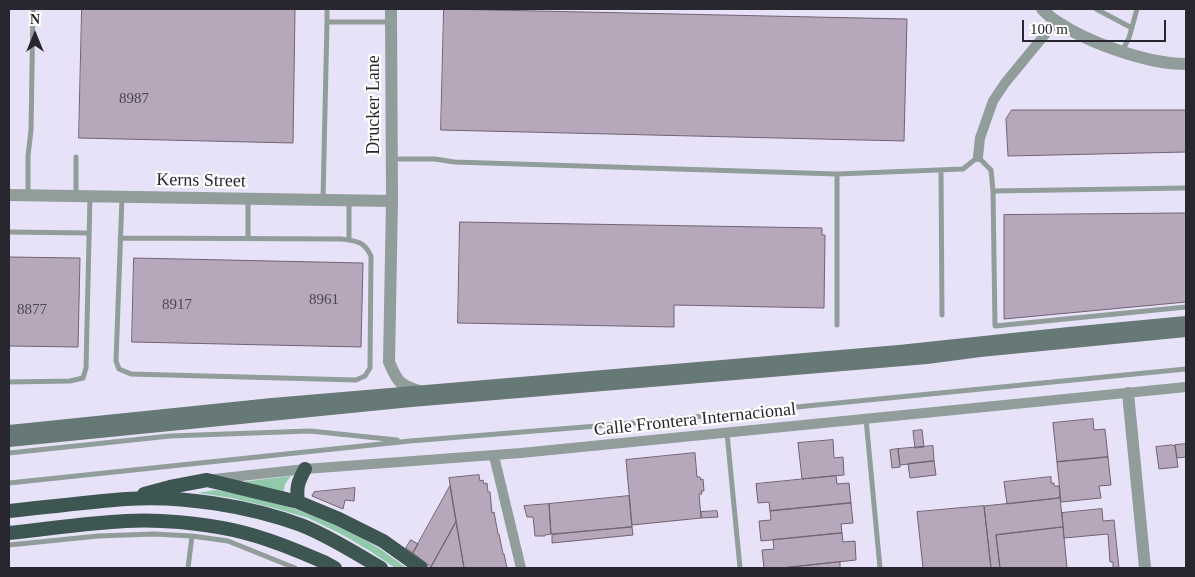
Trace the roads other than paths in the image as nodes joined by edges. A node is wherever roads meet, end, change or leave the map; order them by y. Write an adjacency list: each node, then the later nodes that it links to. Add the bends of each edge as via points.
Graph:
1 (32, 9): 21 (lane)
2 (327, 9): 8 (lane)
3 (391, 9): 9 (street, Drucker Lane)
4 (1042, 9): 7 (street)
5 (1096, 9): 10 (lane)
6 (1137, 9): 10 (lane)
7 (1056, 21): 11 (street); 14 (street, via 993,101 980,138)
8 (327, 22): 9 (lane); 26 (lane)
9 (391, 22): 15 (street, Drucker Lane)
10 (1132, 28): 11 (lane)
11 (1122, 51): 12 (street, via 1142,58)
12 (1186, 64)
13 (76, 156): 22 (lane)
14 (978, 156): 16 (lane, via 963,170); 19 (lane, via 991,170)
15 (392, 159): 17 (lane); 28 (street, Drucker Lane)
16 (941, 170): 17 (lane); 35 (lane)
17 (837, 174): 37 (lane)
18 (1186, 188): 19 (lane)
19 (993, 190): 34 (lane, via 995,326)
20 (9, 195): 21 (street, Kerns Street)
21 (28, 196): 22 (street, Kerns Street)
22 (76, 196): 23 (street, Kerns Street)
23 (90, 196): 24 (street, Kerns Street); 30 (lane)
24 (122, 197): 25 (street, Kerns Street); 31 (lane)
25 (248, 199): 26 (street, Kerns Street); 32 (lane)
26 (323, 200): 27 (street, Kerns Street)
27 (349, 200): 28 (street, Kerns Street); 33 (lane)
28 (392, 201): 42 (street, Drucker Lane, via 389,362 395,377 405,387)
29 (9, 232): 30 (lane)
30 (89, 233): 40 (lane, via 86,368 83,378 70,382)
31 (120, 238): 32 (lane); 33 (lane, via 116,361 119,370 131,374 356,380 366,376 370,368 371,256 360,242)
32 (248, 238): 33 (lane)
33 (348, 240)
34 (1186, 307)
35 (942, 314)
36 (1186, 322): 42 (main road, via 898,351)
37 (837, 325)
38 (1186, 331): 44 (main road, via 927,358)
39 (1186, 369): 49 (lane, via 622,424)
40 (9, 382)
41 (1186, 387): 43 (street, Calle Frontera Internacional)
42 (420, 392): 44 (street, Drucker Lane); 46 (main road)
43 (1128, 393): 45 (street, Calle Frontera Internacional); 69 (street)
44 (448, 399): 48 (main road)
45 (866, 419): 47 (street, Calle Frontera Internacional); 68 (lane)
46 (9, 431)
47 (727, 433): 51 (street, Calle Frontera Internacional); 67 (lane)
48 (9, 441)
49 (410, 441): 50 (lane, via 310,431 170,436); 54 (lane)
50 (9, 452)
51 (494, 456): 52 (street, Calle Frontera Internacional); 66 (street)
52 (305, 469): 53 (street, Calle Frontera Internacional); 56 (highway, via 299,480)
53 (207, 480): 55 (highway); 56 (highway)
54 (9, 483)
55 (127, 499): 57 (highway); 64 (highway, via 199,502 273,516 330,538)
56 (298, 502): 65 (highway, via 383,541)
57 (9, 510)
58 (9, 533): 63 (highway, via 128,521 186,523 233,530 269,540)
59 (192, 536): 60 (lane, via 98,536); 61 (lane); 62 (lane, via 228,541)
60 (9, 545)
61 (188, 568)
62 (295, 568)
63 (335, 568)
64 (381, 568)
65 (421, 568)
66 (521, 568)
67 (740, 568)
68 (880, 568)
69 (1145, 568)

